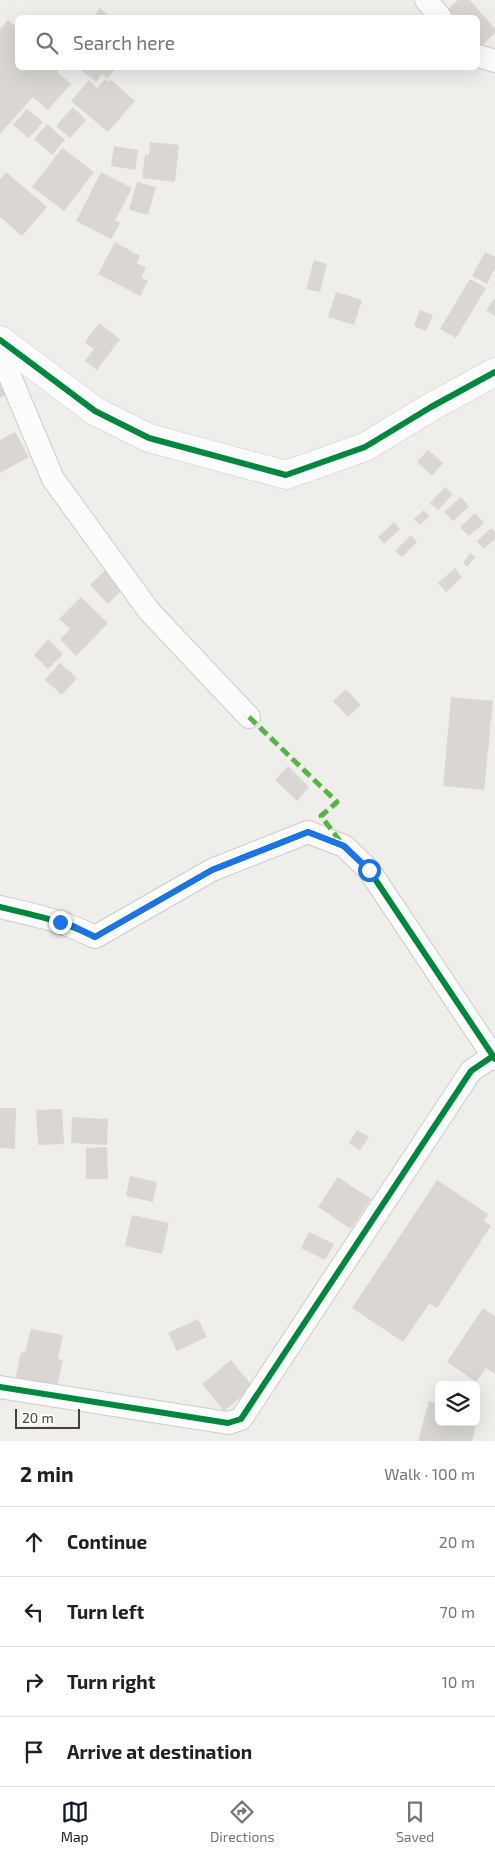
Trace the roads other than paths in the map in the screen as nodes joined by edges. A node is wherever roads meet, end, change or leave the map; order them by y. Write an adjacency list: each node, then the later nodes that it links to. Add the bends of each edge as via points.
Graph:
1 (426, 0): 2 (street)
2 (438, 15)
3 (480, 57): 4 (street)
4 (495, 61)
5 (0, 340): 7 (street, via 95,411 149,438 286,475 365,447)
6 (0, 359): 8 (street, via 53,479 149,611)
7 (495, 372)
8 (249, 717)
9 (0, 907): 10 (street, via 73,926 95,937 212,870 308,832 344,846 369,870)
10 (494, 1058): 11 (street, via 471,1071 241,1419 228,1422)
11 (0, 1387)

